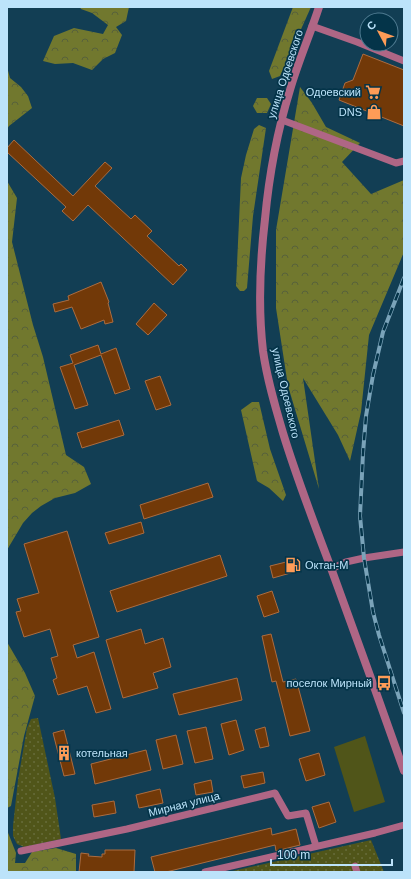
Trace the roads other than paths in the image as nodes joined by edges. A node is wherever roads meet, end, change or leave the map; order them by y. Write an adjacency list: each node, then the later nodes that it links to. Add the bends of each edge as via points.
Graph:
1 (319, 7): 2 (street, улица Одоевского)
2 (312, 26): 3 (street); 4 (street, улица Одоевского)
3 (404, 61)
4 (282, 120): 5 (street, via 396,163); 7 (street, улица Одоевского, via 275,148 262,242 260,284 263,350 276,410 294,468)
5 (404, 161)
6 (404, 552): 7 (street, via 346,562)
7 (331, 569): 8 (street, улица Одоевского)
8 (404, 772)
9 (404, 824): 10 (street)
10 (316, 846): 11 (street, Мирная улица, via 306,813 288,816 275,793 127,829); 12 (street)
11 (22, 851)
12 (205, 872)

